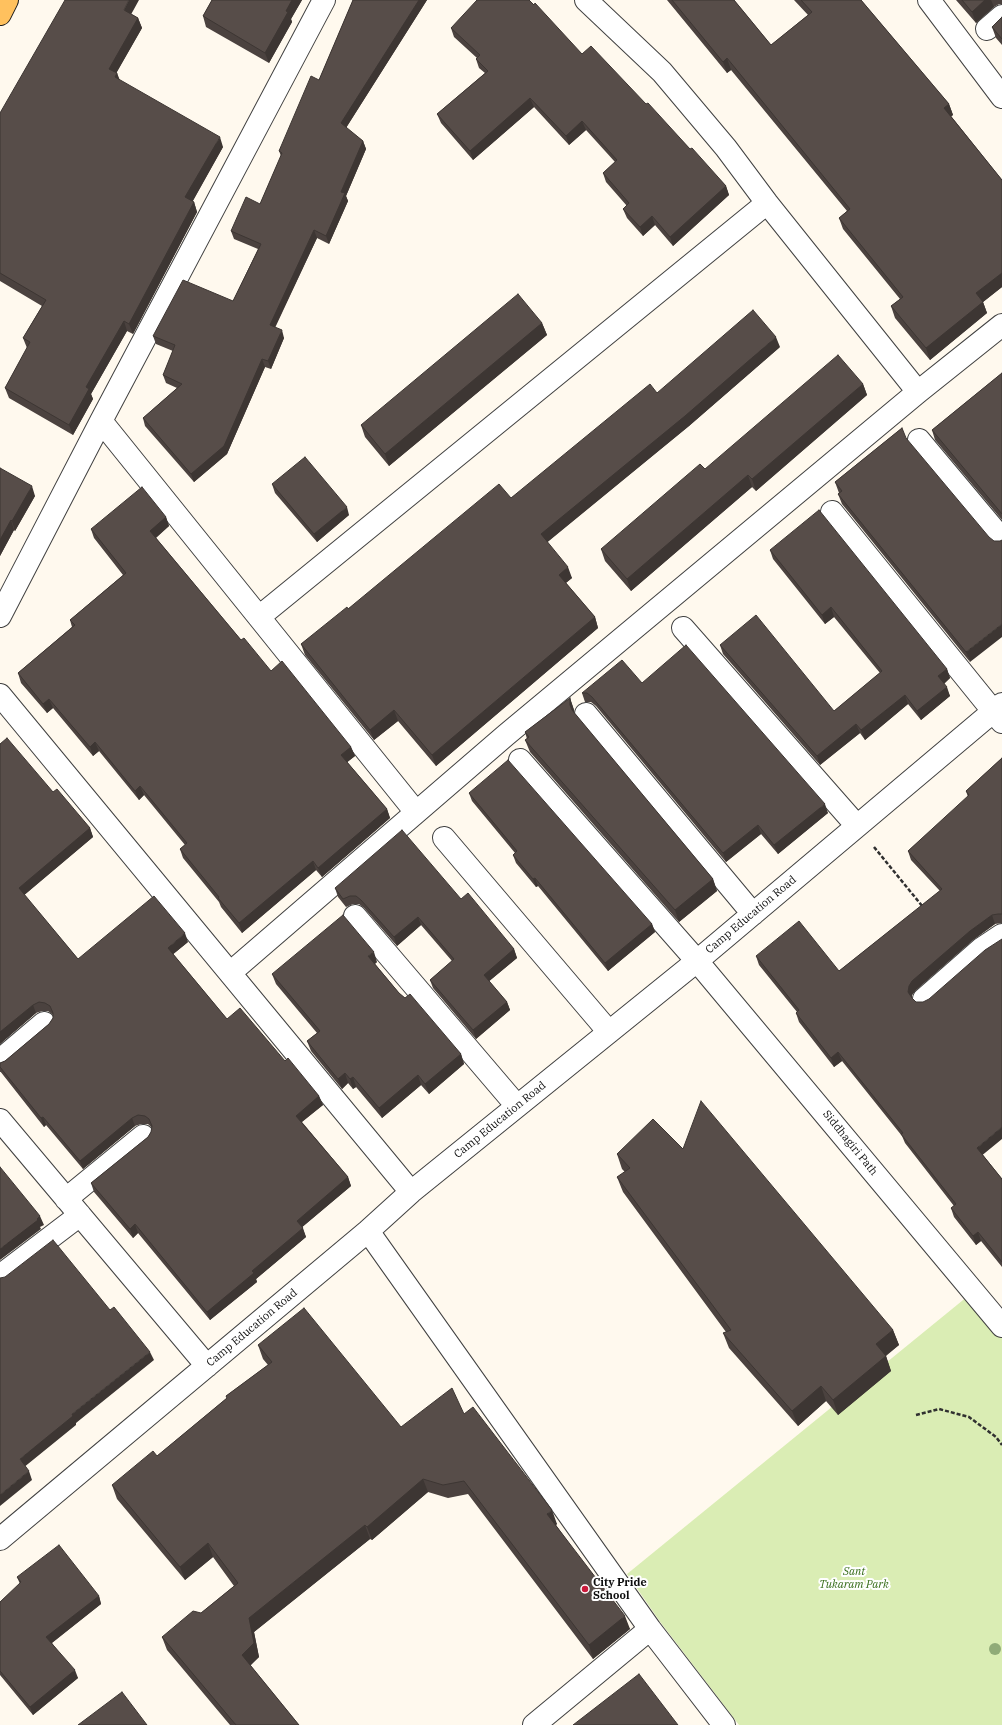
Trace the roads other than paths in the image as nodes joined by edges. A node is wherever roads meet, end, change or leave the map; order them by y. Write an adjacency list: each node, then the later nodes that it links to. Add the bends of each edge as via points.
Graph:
1 (7, 0): 5 (main road)
2 (324, 0): 10 (street)
3 (586, 0): 7 (street, via 662,72)
4 (929, 0): 6 (street)
5 (0, 14)
6 (1002, 97)
7 (768, 203): 9 (street); 15 (street)
8 (1002, 324): 9 (street)
9 (918, 392): 21 (street)
10 (101, 421): 14 (street); 15 (street)
11 (919, 440): 13 (street)
12 (832, 512): 18 (street)
13 (1002, 539)
14 (0, 616)
15 (259, 618): 21 (street)
16 (683, 628): 22 (street)
17 (0, 695): 28 (street)
18 (999, 712): 22 (street, Camp Education Road)
19 (586, 714): 24 (street)
20 (520, 760): 27 (street, Siddhagiri Path)
21 (415, 811): 28 (street)
22 (857, 826): 24 (street, Camp Education Road)
23 (444, 838): 31 (street)
24 (753, 914): 27 (street, Camp Education Road)
25 (355, 916): 33 (street)
26 (1002, 935): 29 (street, via 981,949)
27 (697, 961): 31 (street, Camp Education Road); 40 (street, Siddhagiri Path)
28 (230, 973): 36 (street)
29 (924, 999)
30 (44, 1023): 32 (street)
31 (609, 1032): 33 (street, Camp Education Road)
32 (0, 1060)
33 (517, 1106): 36 (street, Camp Education Road)
34 (0, 1120): 37 (street)
35 (143, 1136): 37 (street)
36 (411, 1192): 38 (street, Camp Education Road)
37 (73, 1207): 39 (street); 41 (street)
38 (368, 1231): 41 (street, Camp Education Road); 43 (street)
39 (1, 1275)
40 (1002, 1326)
41 (207, 1366): 42 (street, Camp Education Road)
42 (0, 1538)
43 (650, 1629): 44 (street); 45 (street)
44 (534, 1725)
45 (724, 1725)

